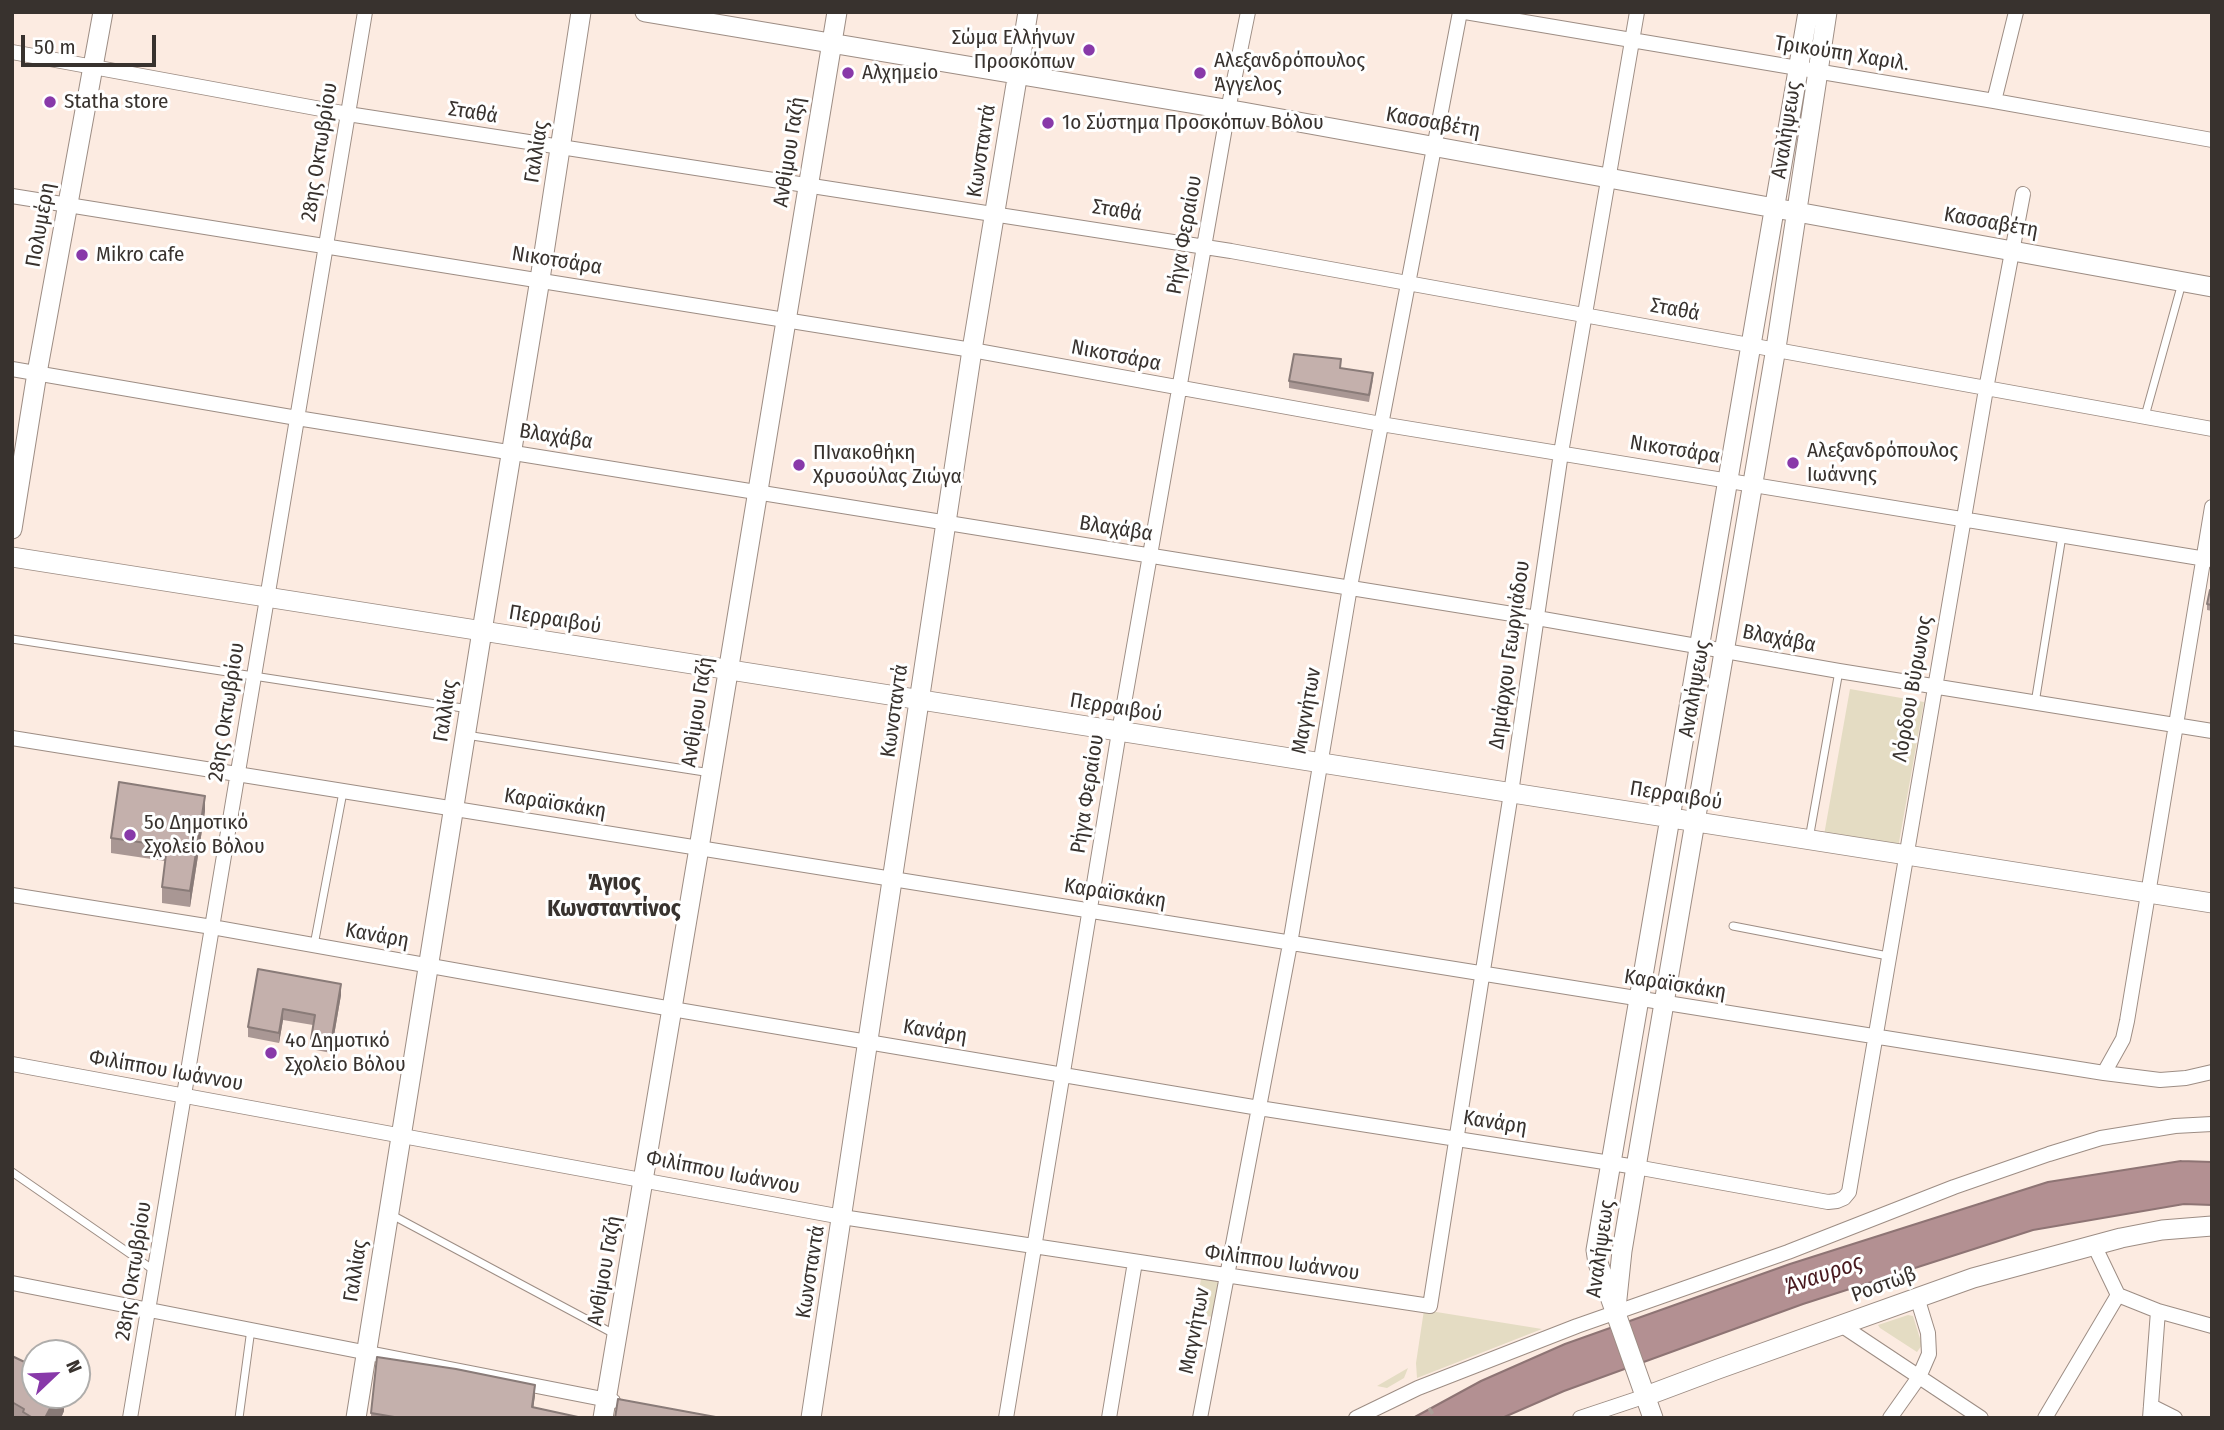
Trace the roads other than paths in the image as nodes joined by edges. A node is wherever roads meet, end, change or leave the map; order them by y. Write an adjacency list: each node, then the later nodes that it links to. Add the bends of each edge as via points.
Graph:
1 (103, 12): 16 (street, Πολυμέρη)
2 (365, 12): 22 (street, 28ης Οκτωβρίου)
3 (581, 12): 25 (street, Γαλλίας)
4 (645, 12): 14 (street, Κασσαβέτη)
5 (837, 12): 14 (street, Ανθίμου Γαζή)
6 (1028, 12): 19 (street, Κωνσταντά)
7 (1248, 12): 21 (street, Ρήγα Φεραίου)
8 (1463, 12): 13 (street, Τρικούπη Χαριλ.); 24 (street, Μαγνήτων)
9 (1637, 12): 13 (street, Δημάρχου Γεωργιάδου)
10 (1808, 12): 17 (street, Αναλήψεως)
11 (1827, 12): 18 (street, Αναλήψεως)
12 (2016, 12): 20 (street)
13 (1631, 40): 17 (street, Τρικούπη Χαριλ.); 26 (street, Δημάρχου Γεωργιάδου)
14 (831, 43): 19 (street, Κασσαβέτη); 27 (street, Ανθίμου Γαζή)
15 (12, 52): 16 (street, Σταθά)
16 (93, 68): 22 (street, Σταθά); 30 (street, Πολυμέρη)
17 (1798, 68): 18 (street, Τρικούπη Χαριλ.); 31 (street, Αναλήψεως)
18 (1818, 72): 20 (street, Τρικούπη Χαριλ.); 32 (street, Αναλήψεως)
19 (1017, 73): 21 (street, Κασσαβέτη); 33 (street, Κωνσταντά)
20 (1994, 101): 23 (street, Τρικούπη Χαριλ.)
21 (1228, 110): 24 (street, Κασσαβέτη); 35 (street, Ρήγα Φεραίου)
22 (348, 114): 25 (street, Σταθά); 34 (street, 28ης Οκτωβρίου)
23 (2212, 140)
24 (1434, 146): 26 (street, Κασσαβέτη); 39 (street, Μαγνήτων)
25 (561, 148): 27 (street, Σταθά); 37 (street, Γαλλίας)
26 (1608, 176): 31 (street, Κασσαβέτη); 41 (street, Δημάρχου Γεωργιάδου)
27 (807, 184): 33 (street, Σταθά); 42 (street, Ανθίμου Γαζή)
28 (2023, 194): 36 (street, Λόρδου Βύρωνος)
29 (12, 196): 30 (street, Νικοτσάρα)
30 (67, 205): 34 (street, Νικοτσάρα); 47 (street, Πολυμέρη)
31 (1773, 206): 32 (street, Κασσαβέτη); 43 (street, Αναλήψεως)
32 (1797, 211): 36 (street, Κασσαβέτη); 44 (street, Αναλήψεως)
33 (995, 213): 35 (street, Σταθά); 45 (street, Κωνσταντά)
34 (326, 245): 37 (street, Νικοτσάρα); 51 (street, 28ης Οκτωβρίου)
35 (1204, 247): 39 (street, Σταθά); 48 (street, Ρήγα Φεραίου)
36 (2014, 251): 38 (street, Κασσαβέτη); 49 (street, Λόρδου Βύρωνος)
37 (540, 279): 42 (street, Νικοτσάρα); 54 (street, Γαλλίας)
38 (2182, 282): 40 (street, Κασσαβέτη); 50 (lane)
39 (1408, 285): 41 (street, Σταθά); 52 (street, Μαγνήτων)
40 (2212, 287)
41 (1585, 315): 43 (street, Σταθά); 55 (street, Δημάρχου Γεωργιάδου)
42 (785, 320): 45 (street, Νικοτσάρα); 58 (street, Ανθίμου Γαζή)
43 (1752, 344): 44 (street, Σταθά); 56 (street, Αναλήψεως)
44 (1776, 348): 49 (street, Σταθά); 57 (street, Αναλήψεως)
45 (972, 350): 48 (street, Νικοτσάρα); 61 (street, Κωνσταντά)
46 (12, 369): 47 (street, Βλαχάβα)
47 (37, 373): 51 (street, Βλαχάβα); 62 (street, Πολυμέρη)
48 (1179, 389): 52 (street, Νικοτσάρα); 64 (street, Ρήγα Φεραίου)
49 (1986, 389): 50 (street, Σταθά); 60 (street, Λόρδου Βύρωνος)
50 (2145, 416): 53 (street, Σταθά)
51 (297, 418): 54 (street, Βλαχάβα); 68 (street, 28ης Οκτωβρίου)
52 (1381, 424): 55 (street, Νικοτσάρα); 67 (street, Μαγνήτων)
53 (2212, 429)
54 (512, 452): 58 (street, Βλαχάβα); 70 (street, Γαλλίας)
55 (1561, 453): 56 (street, Νικοτσάρα); 69 (street, Δημάρχου Γεωργιάδου)
56 (1729, 480): 57 (street, Νικοτσάρα); 72 (street, Αναλήψεως)
57 (1753, 484): 60 (street, Νικοτσάρα); 73 (street, Αναλήψεως)
58 (757, 492): 61 (street, Βλαχάβα); 74 (street, Ανθίμου Γαζή)
59 (2212, 507): 66 (street)
60 (1964, 519): 63 (street, Νικοτσάρα); 77 (street, Λόρδου Βύρωνος)
61 (946, 522): 64 (street, Βλαχάβα); 78 (street, Κωνσταντά)
62 (12, 529)
63 (2062, 536): 66 (street, Νικοτσάρα); 79 (lane)
64 (1150, 556): 67 (street, Βλαχάβα); 83 (street, Ρήγα Φεραίου)
65 (12, 558): 68 (street, Περραιβού)
66 (2208, 560): 81 (street)
67 (1350, 587): 69 (street, Βλαχάβα); 86 (street, Μαγνήτων)
68 (267, 597): 70 (street, Περραιβού); 76 (street, 28ης Οκτωβρίου)
69 (1537, 618): 72 (street, Βλαχάβα); 90 (street, Δημάρχου Γεωργιάδου)
70 (482, 631): 74 (street, Περραιβού); 80 (street, Γαλλίας)
71 (12, 639): 76 (lane)
72 (1701, 646): 73 (street, Βλαχάβα); 92 (street, Αναλήψεως)
73 (1725, 650): 75 (street, Βλαχάβα); 93 (street, Αναλήψεως)
74 (728, 670): 78 (street, Περραιβού); 87 (street, Ανθίμου Γαζή)
75 (1839, 671): 77 (street, Βλαχάβα); 94 (lane)
76 (254, 676): 80 (lane); 88 (street, 28ης Οκτωβρίου)
77 (1935, 687): 79 (street, Βλαχάβα); 96 (street, Λόρδου Βύρωνος)
78 (920, 700): 83 (street, Περραιβού); 97 (street, Κωνσταντά)
79 (2035, 703): 81 (street, Βλαχάβα)
80 (469, 709): 84 (street, Γαλλίας)
81 (2176, 725): 82 (street, Βλαχάβα); 98 (street)
82 (2212, 731)
83 (1119, 732): 86 (street, Περραιβού); 101 (street, Ρήγα Φεραίου)
84 (465, 735): 87 (lane); 91 (street, Γαλλίας)
85 (12, 738): 88 (street, Καραϊσκάκη)
86 (1320, 763): 90 (street, Περραιβού); 104 (street, Μαγνήτων)
87 (711, 773): 95 (street, Ανθίμου Γαζή)
88 (238, 774): 89 (street, Καραϊσκάκη); 103 (street, 28ης Οκτωβρίου)
89 (343, 791): 91 (street, Καραϊσκάκη); 105 (lane)
90 (1511, 793): 92 (street, Περραιβού); 108 (street, Δημάρχου Γεωργιάδου)
91 (454, 809): 95 (street, Καραϊσκάκη); 107 (street, Γαλλίας)
92 (1671, 818): 93 (street, Περραιβού); 109 (street, Αναλήψεως)
93 (1695, 822): 94 (street, Περραιβού); 110 (street, Αναλήψεως)
94 (1809, 840): 96 (street, Περραιβού)
95 (699, 848): 97 (street, Καραϊσκάκη); 111 (street, Ανθίμου Γαζή)
96 (1906, 855): 98 (street, Περραιβού); 106 (street, Λόρδου Βύρωνος)
97 (893, 880): 101 (street, Καραϊσκάκη); 113 (street, Κωνσταντά)
98 (2148, 893): 100 (street, Περραιβού); 116 (street, via 2123,1039)
99 (12, 895): 103 (street, Κανάρη)
100 (2212, 903)
101 (1091, 912): 104 (street, Καραϊσκάκη); 117 (street, Ρήγα Φεραίου)
102 (1733, 926): 106 (lane)
103 (212, 928): 105 (street, Κανάρη); 118 (street, 28ης Οκτωβρίου)
104 (1290, 944): 108 (street, Καραϊσκάκη); 119 (street, Μαγνήτων)
105 (314, 946): 107 (street, Κανάρη)
106 (1888, 956): 112 (street, Λόρδου Βύρωνος)
107 (429, 966): 111 (street, Κανάρη); 121 (street, Γαλλίας)
108 (1483, 975): 109 (street, Καραϊσκάκη); 122 (street, Δημάρχου Γεωργιάδου)
109 (1639, 1000): 110 (street, Καραϊσκάκη); 123 (street, Αναλήψεως)
110 (1664, 1004): 112 (street, Καραϊσκάκη); 124 (street, Αναλήψεως)
111 (672, 1009): 113 (street, Κανάρη); 126 (street, Ανθίμου Γαζή)
112 (1873, 1038): 116 (street, Καραϊσκάκη); 127 (street, Λόρδου Βύρωνος)
113 (869, 1042): 117 (street, Κανάρη); 129 (street, Κωνσταντά)
114 (12, 1064): 118 (street, Φιλίππου Ιωάννου)
115 (2212, 1072): 116 (street, Καραϊσκάκη, via 2160,1080)
116 (2104, 1073)
117 (1063, 1074): 119 (street, Κανάρη); 132 (street, Ρήγα Φεραίου)
118 (184, 1095): 121 (street, Φιλίππου Ιωάννου); 134 (street, 28ης Οκτωβρίου)
119 (1259, 1108): 122 (street, Κανάρη); 135 (street, Μαγνήτων)
120 (2212, 1124): 142 (street, via 2101,1138 2049,1154)
121 (401, 1135): 126 (street, Φιλίππου Ιωάννου); 128 (street, Γαλλίας)
122 (1455, 1137): 123 (street, Κανάρη); 139 (street, Δημάρχου Γεωργιάδου)
123 (1611, 1163): 124 (street, Κανάρη); 142 (street, Αναλήψεως, via 1596,1250)
124 (1636, 1167): 127 (street, Κανάρη, via 1828,1202); 142 (street, Αναλήψεως)
125 (12, 1172): 134 (lane)
126 (644, 1180): 129 (street, Φιλίππου Ιωάννου); 146 (street, Ανθίμου Γαζή)
127 (1849, 1192)
128 (388, 1213): 146 (lane); 147 (street, Γαλλίας)
129 (842, 1216): 132 (street, Φιλίππου Ιωάννου); 156 (street, Κωνσταντά)
130 (2212, 1226): 131 (street, Ροστώβ, via 2162,1230)
131 (2094, 1245): 137 (street); 138 (street, Ροστώβ)
132 (1035, 1247): 133 (street, Φιλίππου Ιωάννου); 157 (street, Ρήγα Φεραίου)
133 (1135, 1262): 135 (street, Φιλίππου Ιωάννου); 158 (street)
134 (155, 1271): 140 (street, 28ης Οκτωβρίου)
135 (1227, 1276): 139 (street, Φιλίππου Ιωάννου); 159 (street, Μαγνήτων)
136 (12, 1283): 140 (street)
137 (2118, 1296): 141 (street); 165 (street)
138 (1917, 1297): 143 (street, Ροστώβ); 148 (street, via 1930,1346)
139 (1430, 1306)
140 (148, 1309): 145 (street); 153 (street, 28ης Οκτωβρίου)
141 (2158, 1311): 144 (street); 152 (street)
142 (1616, 1315): 149 (street); 160 (street, via 1418,1388)
143 (1841, 1325): 148 (street); 149 (street, Ροστώβ)
144 (2212, 1326)
145 (251, 1329): 147 (street); 154 (lane)
146 (617, 1335): 151 (street, Ανθίμου Γαζή)
147 (366, 1351): 151 (street); 155 (street, Γαλλίας)
148 (1919, 1377): 163 (street); 164 (street)
149 (1645, 1392): 161 (street, Ροστώβ); 162 (street)
150 (632, 1405): 151 (street)
151 (604, 1408)
152 (2151, 1412): 166 (street)
153 (131, 1418)
154 (239, 1418)
155 (356, 1418)
156 (811, 1418)
157 (1006, 1418)
158 (1109, 1418)
159 (1200, 1418)
160 (1356, 1418)
161 (1580, 1418)
162 (1653, 1418)
163 (1890, 1418)
164 (1981, 1418)
165 (2045, 1418)
166 (2175, 1418)

